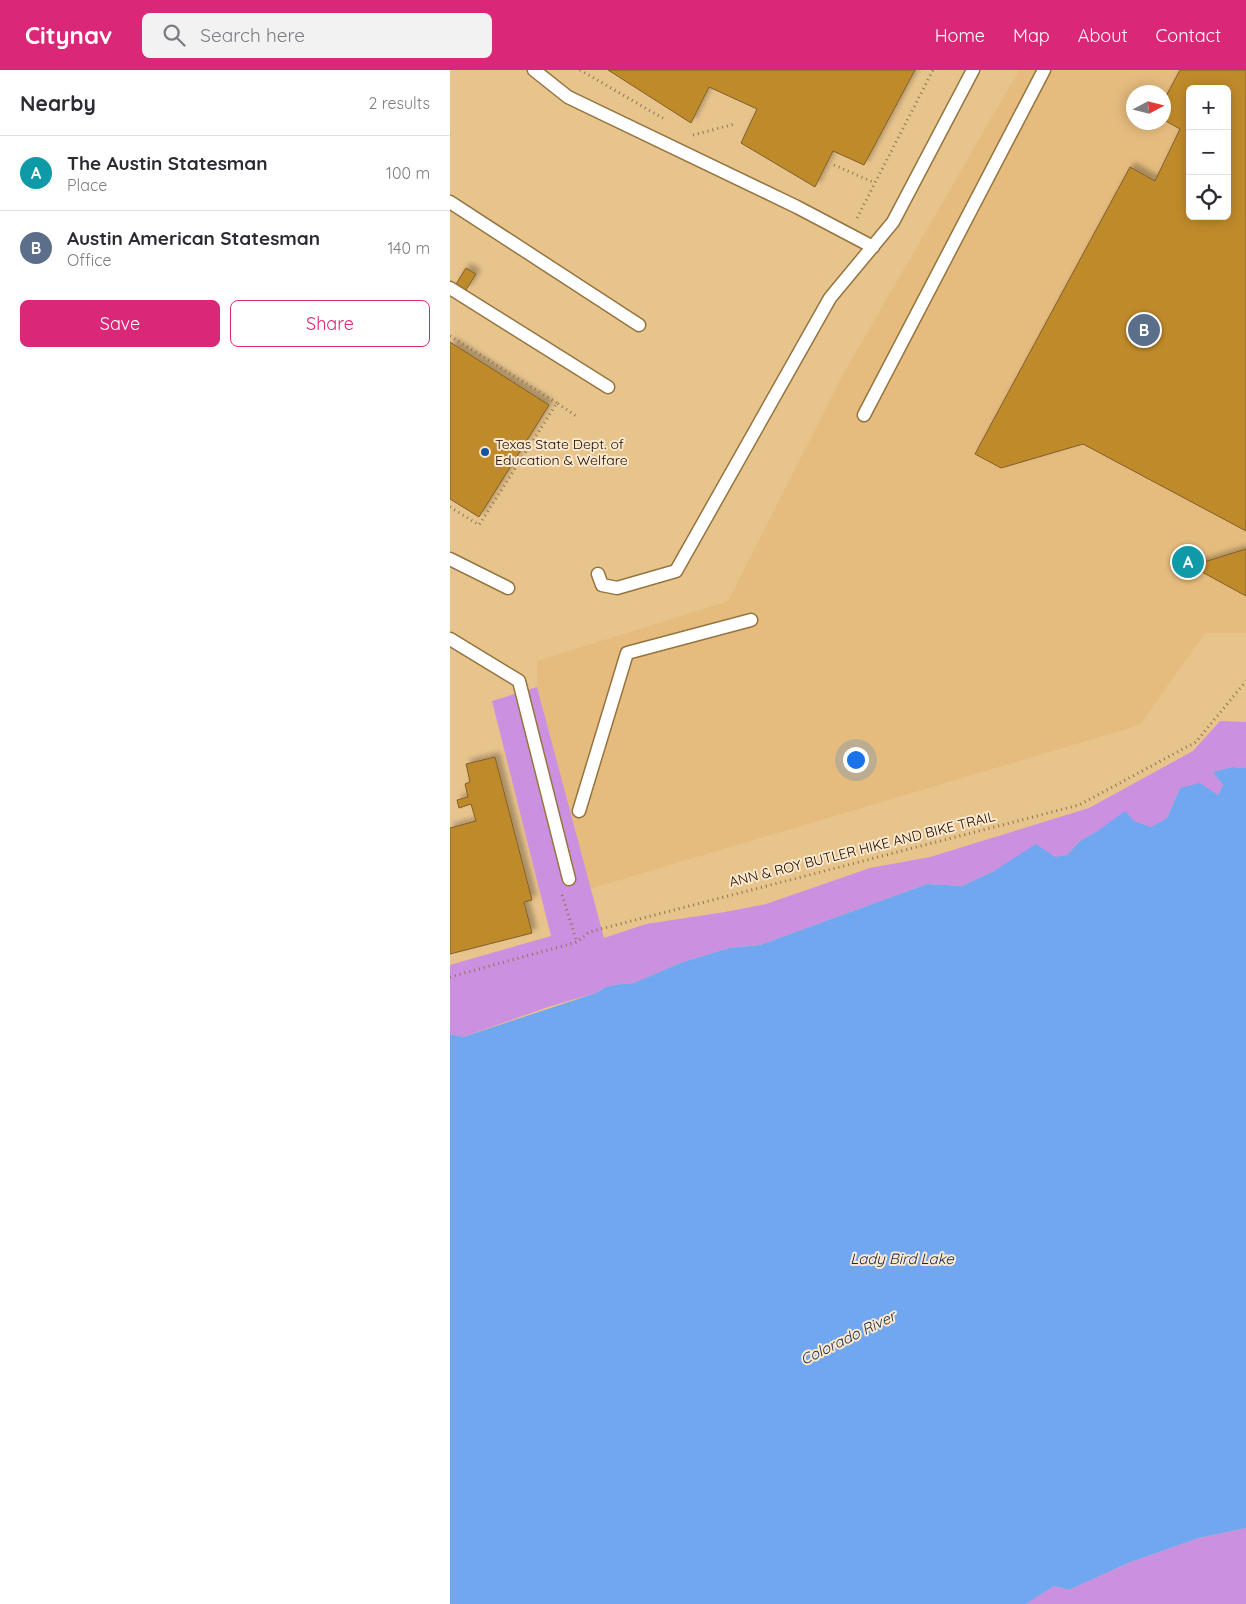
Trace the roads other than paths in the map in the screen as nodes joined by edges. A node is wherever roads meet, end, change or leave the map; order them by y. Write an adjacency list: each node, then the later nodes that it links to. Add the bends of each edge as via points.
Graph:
1 (534, 70): 5 (lane, via 568,96)
2 (973, 70): 5 (lane, via 893,222)
3 (1044, 70): 9 (lane)
4 (450, 202): 7 (lane)
5 (873, 247): 11 (lane, via 830,298 676,571 617,588 602,584)
6 (450, 288): 8 (lane)
7 (639, 325)
8 (608, 387)
9 (864, 415)
10 (450, 559): 12 (lane)
11 (598, 574)
12 (508, 588)
13 (751, 620): 15 (lane, via 627,653)
14 (450, 639): 16 (lane, via 519,680)
15 (579, 811)
16 (569, 880)

